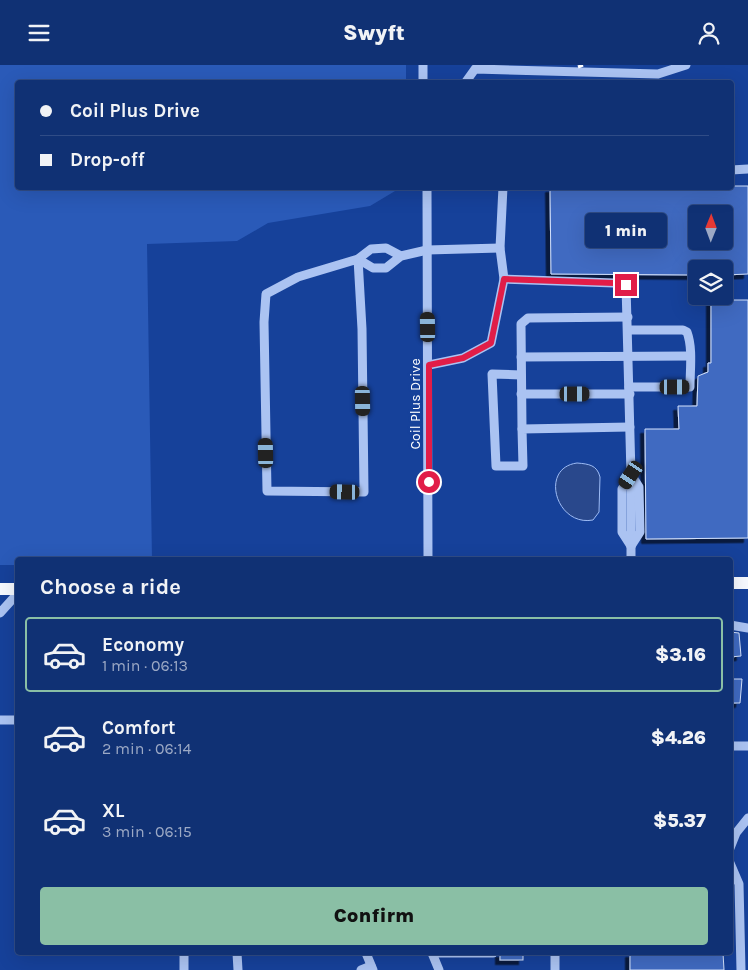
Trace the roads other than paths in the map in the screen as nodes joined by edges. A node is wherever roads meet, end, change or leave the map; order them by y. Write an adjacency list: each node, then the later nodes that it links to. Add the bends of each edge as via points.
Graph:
1 (422, 65): 6 (street)
2 (572, 65): 5 (street)
3 (686, 65): 5 (street, via 658,74)
4 (475, 67): 5 (street); 7 (street)
5 (560, 71)
6 (424, 80)
7 (467, 80)
8 (748, 169): 9 (street)
9 (734, 170)
10 (427, 190): 13 (street, Coil Plus Drive)
11 (503, 190): 12 (street)
12 (500, 248): 13 (street); 16 (street)
13 (428, 250): 14 (street); 22 (street, Coil Plus Drive)
14 (400, 256): 15 (street, via 386,248 371,249); 15 (street, via 386,268 373,268)
15 (358, 259): 15 (street, via 298,277 266,294 267,491 364,492)
16 (504, 279): 17 (street, via 626,285); 22 (street, via 491,343 463,358)
17 (628, 317): 18 (street); 21 (street, via 526,319 521,323)
18 (628, 330): 19 (street); 20 (street, via 688,332)
19 (629, 356): 20 (street); 21 (street); 24 (street)
20 (690, 356): 24 (street, via 690,387)
21 (521, 357): 23 (street)
22 (429, 365): 28 (street, Coil Plus Drive)
23 (521, 375): 25 (street); 27 (street, via 492,374 496,466 523,466)
24 (629, 390): 25 (street); 26 (street)
25 (521, 395): 27 (street)
26 (630, 427): 27 (street); 29 (street)
27 (522, 429)
28 (428, 557)
29 (631, 557)
30 (733, 583): 31 (main road)
31 (748, 583)
32 (0, 589): 33 (main road)
33 (15, 589)
34 (15, 596): 35 (street)
35 (1, 612)
36 (733, 626): 37 (street)
37 (748, 628)
38 (0, 720): 39 (street)
39 (15, 720)
40 (733, 746): 41 (street)
41 (748, 746)
42 (748, 818): 43 (street)
43 (733, 840)
44 (733, 870): 56 (street, via 739,884)
45 (184, 955): 51 (street)
46 (238, 955): 52 (street)
47 (367, 955): 50 (street)
48 (433, 955): 54 (street)
49 (555, 955): 55 (street)
50 (372, 968): 53 (street)
51 (184, 970)
52 (238, 970)
53 (361, 970)
54 (439, 970)
55 (555, 970)
56 (741, 970)

